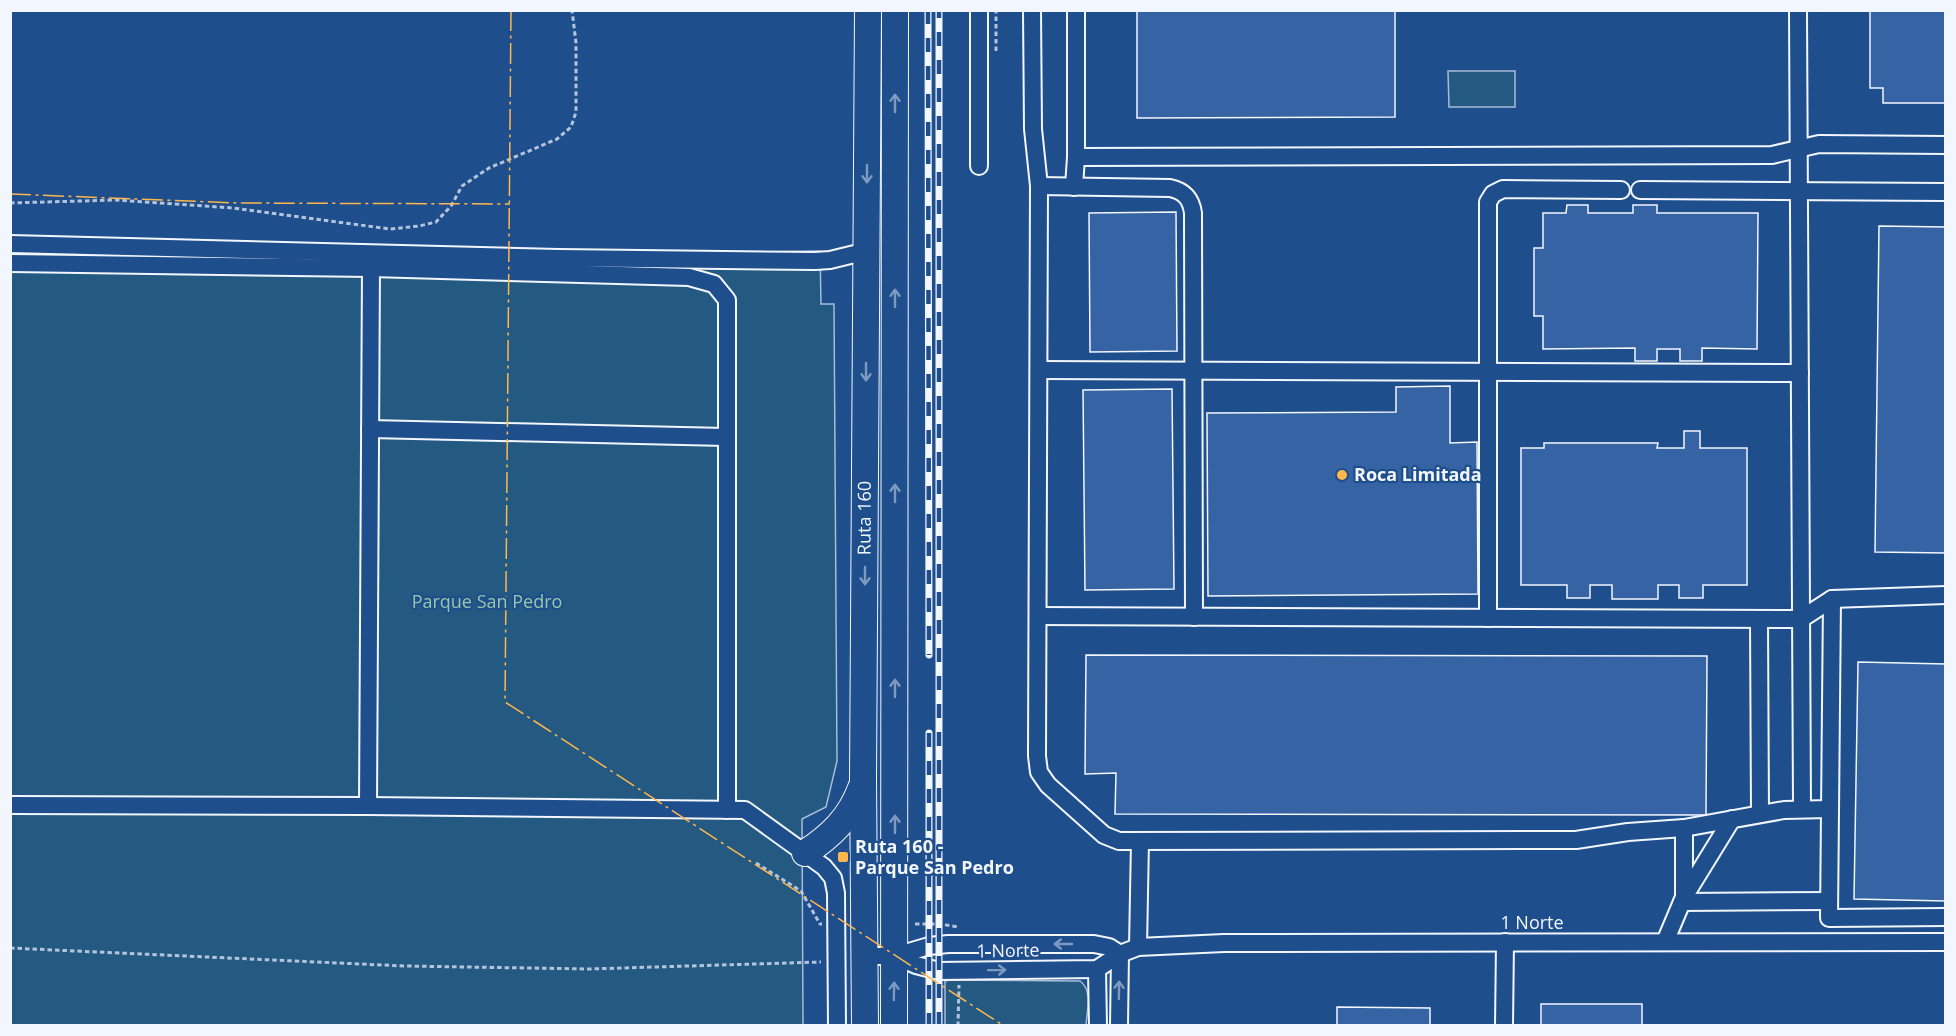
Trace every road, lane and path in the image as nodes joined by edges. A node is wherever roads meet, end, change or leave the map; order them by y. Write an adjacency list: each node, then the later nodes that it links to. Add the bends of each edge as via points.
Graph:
1 (572, 10): 18 (path, via 576,112 571,127 557,138 489,168 462,186 436,222 390,229 233,208 116,200)
2 (868, 10): 20 (highway, Ruta 160, one-way to 20)
3 (895, 10): 52 (highway, Ruta 160, one-way to 3)
4 (979, 10): 11 (street)
5 (1032, 10): 12 (street)
6 (1076, 10): 10 (street)
7 (1798, 10): 9 (street)
8 (1946, 145): 9 (street, via 1819,144)
9 (1799, 149): 10 (street, via 1772,155); 16 (street)
10 (1076, 157): 13 (street)
11 (979, 166)
12 (1039, 186): 13 (street); 23 (street)
13 (1074, 187): 24 (street, via 1170,188 1188,197 1193,213)
14 (1621, 190): 25 (street, via 1503,189 1490,198)
15 (1640, 190): 16 (street)
16 (1799, 191): 17 (street); 26 (street)
17 (1946, 192)
18 (10, 203)
19 (10, 244): 20 (street, via 815,261)
20 (867, 251): 36 (highway, Ruta 160, one-way to 36)
21 (10, 263): 22 (street)
22 (371, 268): 27 (street); 28 (street, via 689,277 714,284 727,300)
23 (1039, 370): 24 (street); 31 (street)
24 (1194, 370): 25 (street); 32 (street)
25 (1487, 372): 26 (street); 33 (street)
26 (1800, 373): 35 (street)
27 (370, 429): 28 (street); 38 (street)
28 (726, 437): 41 (street)
29 (1946, 595): 30 (street)
30 (1832, 599): 35 (street); 40 (street)
31 (1038, 616): 32 (street); 45 (street, via 1040,772 1048,785 1104,835 1119,841)
32 (1194, 616): 33 (street)
33 (1488, 618): 34 (street)
34 (1759, 619): 35 (street); 42 (street)
35 (1801, 619): 39 (street)
36 (863, 779): 46 (highway, via 844,821); 60 (highway, Ruta 160)
37 (10, 805): 38 (street)
38 (368, 806): 41 (street)
39 (1802, 808): 40 (street); 42 (street)
40 (1830, 808): 49 (street)
41 (727, 810): 46 (street, via 745,810)
42 (1760, 814): 43 (street)
43 (1732, 819): 44 (street); 48 (street)
44 (1684, 828): 45 (street, via 1576,840); 48 (street)
45 (1140, 841): 57 (street)
46 (805, 853): 51 (street, via 833,878)
47 (756, 863): 51 (path, via 801,891 820,924)
48 (1683, 899): 49 (street); 54 (street)
49 (1829, 901): 50 (street, via 1828,918)
50 (1946, 917)
51 (836, 925): 62 (street)
52 (895, 925): 56 (path, via 959,927); 61 (highway, Ruta 160)
53 (1505, 942): 54 (street, 1 Norte); 57 (street, 1 Norte); 71 (street)
54 (1665, 942): 55 (street, 1 Norte)
55 (1946, 942)
56 (959, 944): 59 (street, 1 Norte, one-way to 56, via 1094,944); 61 (street, 1 Norte, via 929,946)
57 (1138, 947): 59 (street, 1 Norte)
58 (10, 948): 62 (path, via 416,966 589,969)
59 (1120, 954): 63 (street, 1 Norte); 70 (street, one-way to 59)
60 (864, 956): 61 (street, 1 Norte); 66 (highway, Ruta 160)
61 (895, 956): 64 (street, 1 Norte, via 930,969); 67 (highway, Ruta 160, one-way to 61)
62 (836, 964): 65 (street)
63 (1097, 969): 64 (street, 1 Norte, one-way to 63); 69 (street)
64 (958, 971): 68 (path)
65 (837, 1026)
66 (865, 1026)
67 (894, 1026)
68 (958, 1026)
69 (1098, 1026)
70 (1119, 1026)
71 (1504, 1026)

